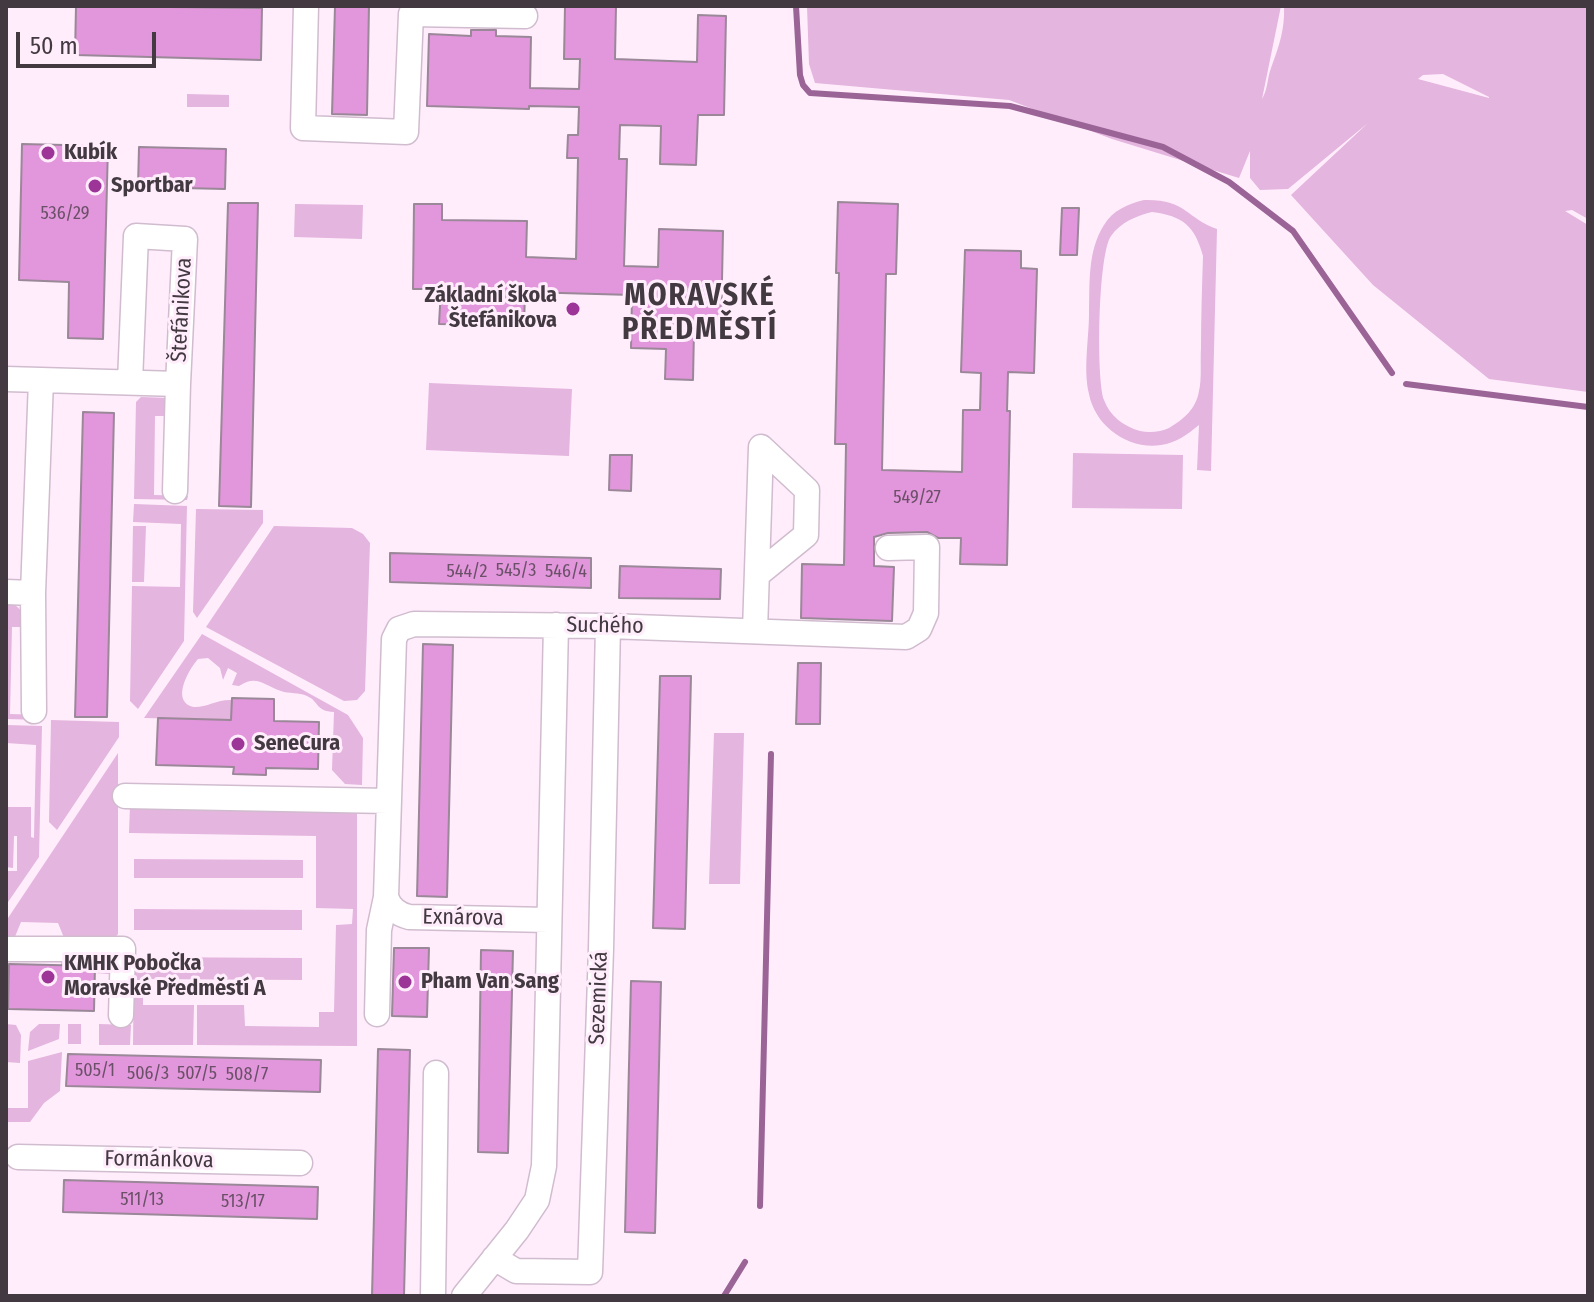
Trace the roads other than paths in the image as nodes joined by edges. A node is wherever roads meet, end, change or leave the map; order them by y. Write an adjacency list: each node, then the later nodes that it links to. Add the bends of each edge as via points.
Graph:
1 (306, 6): 2 (street, via 303,128 381,132 406,132 411,14)
2 (525, 16)
3 (6, 379): 4 (street, Štefánikova)
4 (41, 380): 5 (street, Štefánikova); 11 (street)
5 (130, 382): 6 (street, Štefánikova); 6 (street, Štefánikova, via 136,236 185,239)
6 (178, 384): 7 (street, Štefánikova)
7 (175, 491)
8 (888, 548): 14 (street, Suchého, via 927,547 926,613 919,629 906,637)
9 (757, 575): 14 (street)
10 (6, 592): 11 (street)
11 (33, 593): 15 (street)
12 (556, 625): 13 (street, Suchého); 17 (street, Suchého, via 408,624 399,629 394,639); 19 (street)
13 (608, 626): 14 (street, Suchého); 26 (street, Sezemická, via 590,1272 516,1271)
14 (755, 631)
15 (34, 711)
16 (125, 796): 17 (street)
17 (388, 801): 18 (street)
18 (386, 897): 19 (street, Exnárova, via 394,911 409,917); 21 (street, via 379,930)
19 (548, 920): 26 (street, via 544,1166 537,1200)
20 (6, 949): 22 (street, via 123,949)
21 (377, 1014)
22 (121, 1015)
23 (436, 1073): 27 (street)
24 (18, 1157): 25 (street, Formánkova)
25 (300, 1163)
26 (494, 1258): 28 (street)
27 (433, 1296)
28 (464, 1296)

